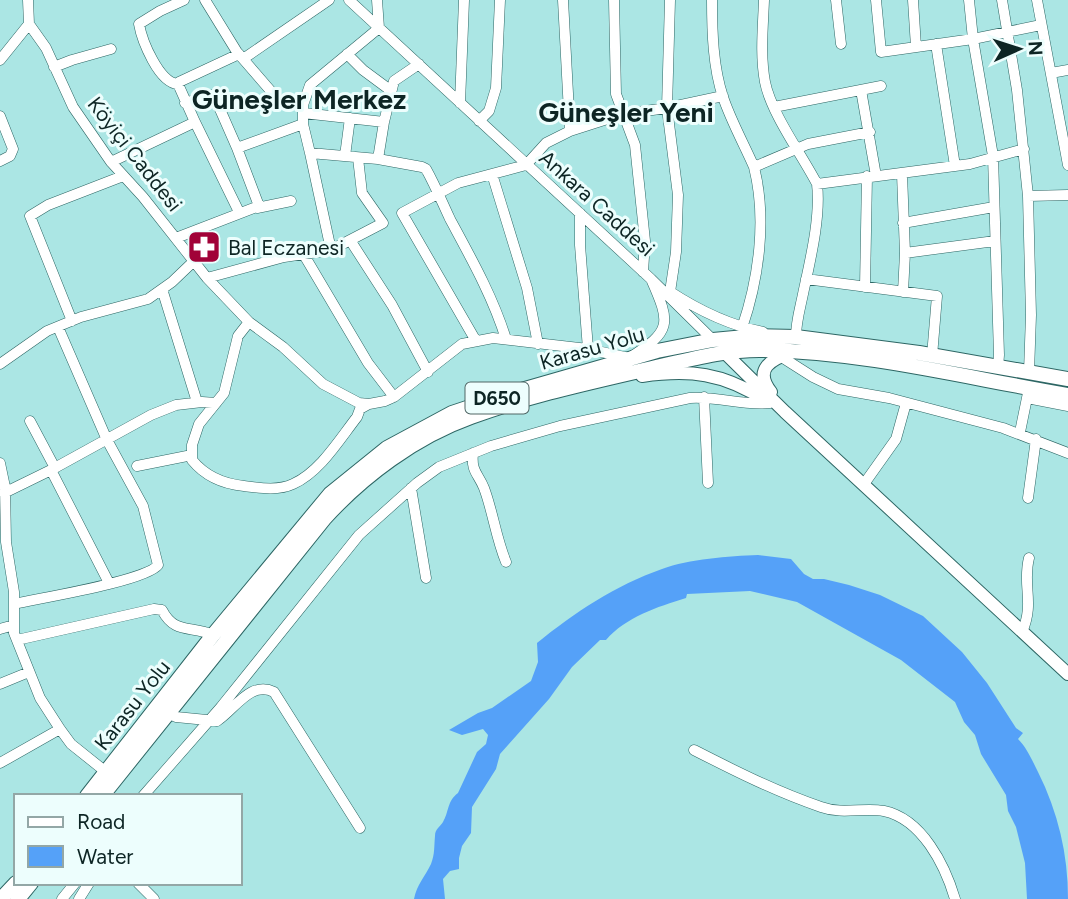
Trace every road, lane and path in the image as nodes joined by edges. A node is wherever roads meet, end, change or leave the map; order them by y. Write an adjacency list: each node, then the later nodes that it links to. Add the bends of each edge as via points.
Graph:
1 (28, 0): 20 (street)
2 (184, 0): 36 (street, via 139,24 163,77)
3 (205, 0): 30 (street)
4 (329, 0): 30 (street)
5 (349, 0): 22 (street, Ankara Caddesi)
6 (377, 0): 22 (street)
7 (464, 0): 42 (street)
8 (500, 0): 49 (street, via 496,88 489,111)
9 (563, 0): 53 (street)
10 (614, 0): 46 (street, via 616,94)
11 (670, 0): 44 (street)
12 (712, 0): 40 (street)
13 (764, 0): 43 (street, via 762,58)
14 (835, 0): 25 (street)
15 (876, 0): 27 (street, via 881,52)
16 (913, 0): 27 (street)
17 (969, 0): 24 (street)
18 (1002, 0): 23 (street)
19 (1037, 0): 21 (street)
20 (29, 24): 31 (street); 33 (street, Köyiçi Caddesi)
21 (1041, 25): 23 (street); 35 (street)
22 (379, 28): 29 (street); 32 (street, Ankara Caddesi)
23 (1007, 32): 24 (street); 57 (street)
24 (973, 39): 26 (street); 60 (street)
25 (841, 44)
26 (936, 44): 27 (street); 67 (street)
27 (916, 47)
28 (111, 49): 33 (street)
29 (347, 54): 38 (street); 45 (street, via 310,85)
30 (241, 57): 36 (street); 45 (street, via 282,101)
31 (0, 60)
32 (419, 64): 38 (street, via 394,81); 42 (street, Ankara Caddesi)
33 (54, 67): 64 (street, Köyiçi Caddesi, via 73,107)
34 (1068, 70): 35 (street)
35 (1051, 73): 52 (street)
36 (178, 84): 41 (street)
37 (881, 86): 39 (street)
38 (390, 90): 51 (street)
39 (860, 90): 43 (street); 54 (street)
40 (723, 96): 44 (street); 68 (street)
41 (185, 103): 50 (street); 55 (street, via 211,96)
42 (460, 103): 49 (street, Ankara Caddesi)
43 (774, 107): 56 (street)
44 (667, 108): 46 (street); 95 (street, via 678,195)
45 (303, 113): 48 (street); 55 (street); 58 (street)
46 (623, 114): 53 (street); 90 (street, via 635,145)
47 (0, 116): 63 (street, via 13,149)
48 (350, 118): 51 (street); 59 (street)
49 (479, 121): 65 (street, Ankara Caddesi)
50 (195, 122): 64 (street); 80 (street)
51 (384, 122): 62 (street)
52 (1064, 125): 66 (street)
53 (570, 131): 65 (street, via 545,143)
54 (870, 132): 56 (street); 72 (street)
55 (237, 148): 79 (street)
56 (798, 148): 68 (street); 73 (street)
57 (1024, 149): 60 (street); 76 (street)
58 (310, 153): 59 (street); 86 (street)
59 (345, 156): 61 (street)
60 (993, 156): 67 (street); 78 (street)
61 (358, 158): 62 (street); 84 (street, via 362,193 383,223)
62 (378, 159): 74 (street, via 426,169)
63 (0, 161)
64 (111, 162): 71 (street, Köyiçi Caddesi)
65 (526, 165): 69 (street); 81 (street, Ankara Caddesi)
66 (1068, 165)
67 (955, 166): 70 (street)
68 (754, 167): 100 (street, via 762,214)
69 (492, 174): 74 (street); 104 (street, via 527,288)
70 (902, 174): 72 (street); 82 (street)
71 (123, 176): 83 (street, Köyiçi Caddesi); 97 (street, via 30,216)
72 (872, 176): 73 (street); 93 (street)
73 (817, 184): 92 (street)
74 (439, 192): 101 (street); 103 (street, via 402,213)
75 (1068, 195): 76 (street)
76 (1028, 196): 114 (street)
77 (291, 201): 79 (street)
78 (994, 207): 82 (street); 85 (street)
79 (257, 208): 80 (street)
80 (239, 212): 83 (street)
81 (580, 213): 90 (street, Ankara Caddesi); 106 (street)
82 (904, 223): 87 (street)
83 (176, 238): 89 (street, Köyiçi Caddesi)
84 (351, 240): 86 (street); 113 (street)
85 (995, 242): 87 (street); 112 (street)
86 (331, 250): 88 (street)
87 (905, 253): 96 (street)
88 (304, 255): 91 (street); 119 (street, via 368,363)
89 (194, 261): 91 (street, Köyiçi Caddesi); 94 (street)
90 (647, 275): 95 (street); 102 (street, Ankara Caddesi); 110 (street, via 663,306 664,325 654,342)
91 (207, 278): 98 (street, Köyiçi Caddesi)
92 (806, 279): 93 (street); 105 (street, via 796,319)
93 (864, 287): 96 (street)
94 (162, 289): 97 (street, via 148,299); 121 (street)
95 (670, 292): 100 (street)
96 (903, 292): 109 (street, via 937,296)
97 (72, 321): 99 (street)
98 (249, 322): 122 (street, via 238,336 228,385); 125 (street, Köyiçi Caddesi, via 323,384)
99 (58, 327): 111 (street); 131 (street)
100 (742, 328): 105 (street)
101 (506, 339): 103 (street); 104 (street)
102 (713, 340): 105 (highway, Karasu Yolu / D650, via 756,337); 107 (street, Ankara Caddesi); 110 (highway, Karasu Yolu / D650)
103 (476, 341): 113 (street, via 462,344)
104 (538, 344): 106 (street)
105 (797, 344): 107 (highway, Karasu Yolu / D650); 108 (main road); 109 (highway, Karasu Yolu / D650); 117 (highway, Karasu Yolu / D650)
106 (589, 349): 110 (street)
107 (724, 352): 116 (highway, Karasu Yolu / D650); 127 (main road)
108 (780, 356): 124 (street, via 838,389); 127 (main road, via 768,365 764,381)
109 (932, 356): 112 (highway, Karasu Yolu / D650)
110 (629, 358): 151 (highway, Karasu Yolu / D650, via 452,413 387,448 330,494)
111 (0, 364)
112 (998, 367): 114 (highway, Karasu Yolu / D650)
113 (428, 372): 119 (street)
114 (1029, 372): 115 (highway, Karasu Yolu / D650)
115 (1068, 379)
116 (596, 381): 123 (main road, via 694,374 735,382); 156 (highway, Karasu Yolu / D650, via 469,417 376,471 324,519)
117 (1028, 393): 118 (highway, Karasu Yolu / D650); 126 (street); 129 (street)
118 (1068, 395)
119 (394, 397): 125 (street)
120 (704, 397): 123 (street); 132 (street, via 560,426); 138 (street)
121 (197, 402): 122 (street); 131 (street, via 150,415)
122 (216, 403): 134 (street, via 199,424)
123 (771, 403): 127 (main road)
124 (906, 403): 129 (street); 139 (street, via 896,439)
125 (369, 404): 134 (street, via 360,409 316,468 292,485 269,489 236,486 212,478)
126 (1068, 405)
127 (785, 412): 139 (main road)
128 (30, 421): 137 (street)
129 (1020, 432): 130 (street)
130 (1036, 439): 133 (street); 142 (street)
131 (107, 440): 137 (street); 146 (street, via 143,506 158,565 153,571)
132 (473, 453): 140 (street, via 439,467); 144 (street, via 472,466 484,488)
133 (1068, 453)
134 (192, 455): 136 (street)
135 (0, 463): 141 (street)
136 (137, 466)
137 (53, 469): 141 (street); 146 (street)
138 (708, 483)
139 (864, 484): 150 (main road)
140 (411, 488): 145 (street); 157 (street, via 359,535)
141 (4, 493): 147 (street)
142 (1028, 498)
143 (1029, 558): 150 (street, via 1029,609)
144 (506, 562)
145 (426, 578)
146 (109, 583): 147 (street)
147 (14, 604): 148 (street)
148 (14, 625): 149 (street); 152 (street)
149 (0, 629)
150 (1022, 632): 154 (main road)
151 (213, 635): 152 (street, via 180,628 162,610 154,609); 161 (highway, Karasu Yolu / D650)
152 (17, 640): 153 (street)
153 (29, 672): 155 (street); 158 (street)
154 (1068, 674)
155 (0, 684)
156 (168, 713): 157 (street); 163 (highway, Karasu Yolu / D650)
157 (209, 720): 164 (street); 165 (street, via 217,722 257,688 274,692)
158 (60, 729): 160 (street); 161 (street)
159 (694, 750): 175 (street, via 824,808 897,816 930,845)
160 (0, 763)
161 (106, 772): 162 (highway, Karasu Yolu / D650)
162 (89, 794)
163 (105, 794)
164 (145, 794)
165 (360, 828)
166 (14, 885): 171 (highway)
167 (29, 885): 172 (highway)
168 (73, 885): 173 (street)
169 (140, 885): 174 (street)
170 (0, 892): 171 (street)
171 (2, 899)
172 (18, 899)
173 (62, 899)
174 (154, 899)
175 (955, 899)

